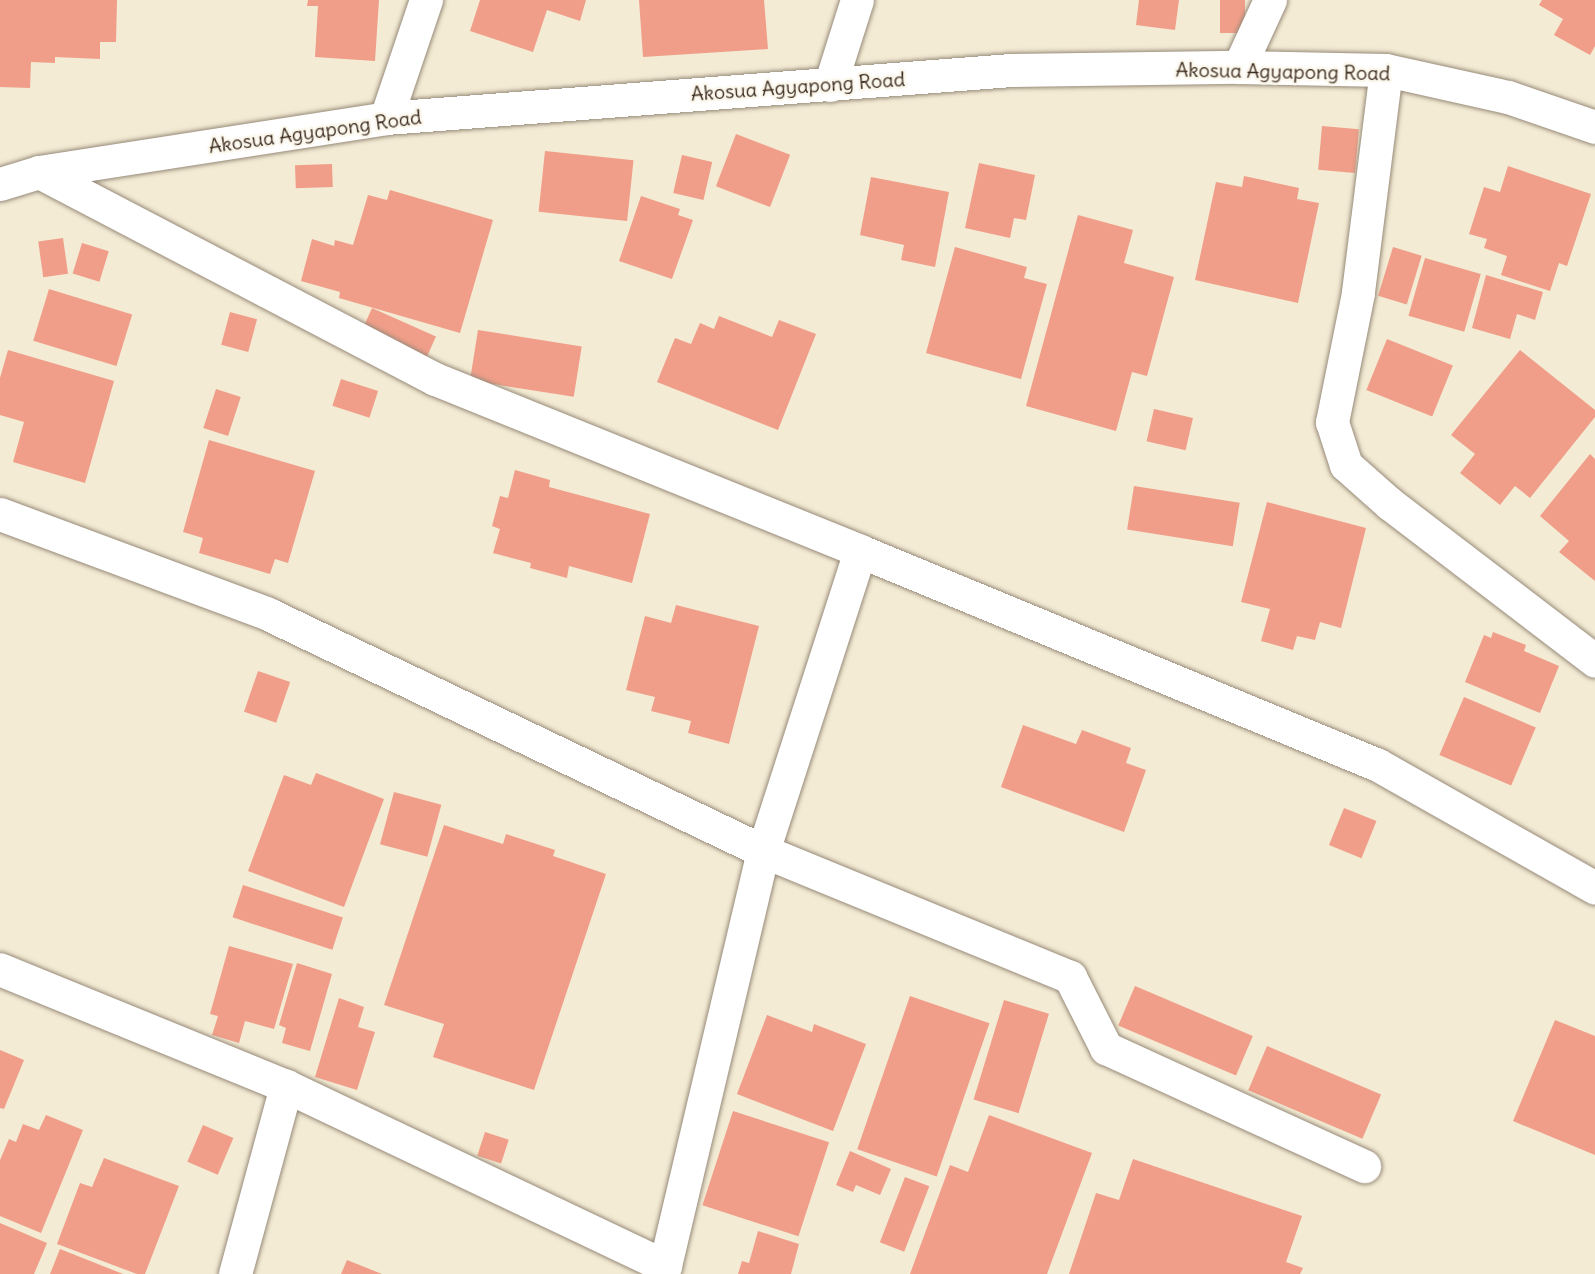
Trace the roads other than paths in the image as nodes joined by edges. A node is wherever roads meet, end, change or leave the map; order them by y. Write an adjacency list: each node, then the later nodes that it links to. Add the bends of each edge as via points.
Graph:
1 (426, 0): 7 (street)
2 (857, 0): 6 (street)
3 (1270, 0): 4 (street)
4 (1239, 67): 5 (street, Akosua Agyapong Road); 6 (street, Akosua Agyapong Road, via 1011,70)
5 (1386, 70): 8 (street, Akosua Agyapong Road, via 1508,97); 13 (street, via 1358,293 1332,422 1346,465 1390,504)
6 (830, 84): 7 (street, Akosua Agyapong Road)
7 (386, 118): 9 (street, Akosua Agyapong Road)
8 (1595, 127)
9 (39, 172): 10 (street, Akosua Agyapong Road); 12 (street, via 435,379)
10 (0, 184)
11 (0, 514): 14 (street, via 266,613)
12 (860, 551): 14 (street); 15 (street, via 1378,765)
13 (1595, 661)
14 (764, 851): 18 (street, via 1070,977 1106,1048); 19 (street)
15 (1595, 888)
16 (0, 969): 17 (street)
17 (286, 1086): 19 (street); 20 (street)
18 (1364, 1166)
19 (667, 1270)
20 (235, 1274)

